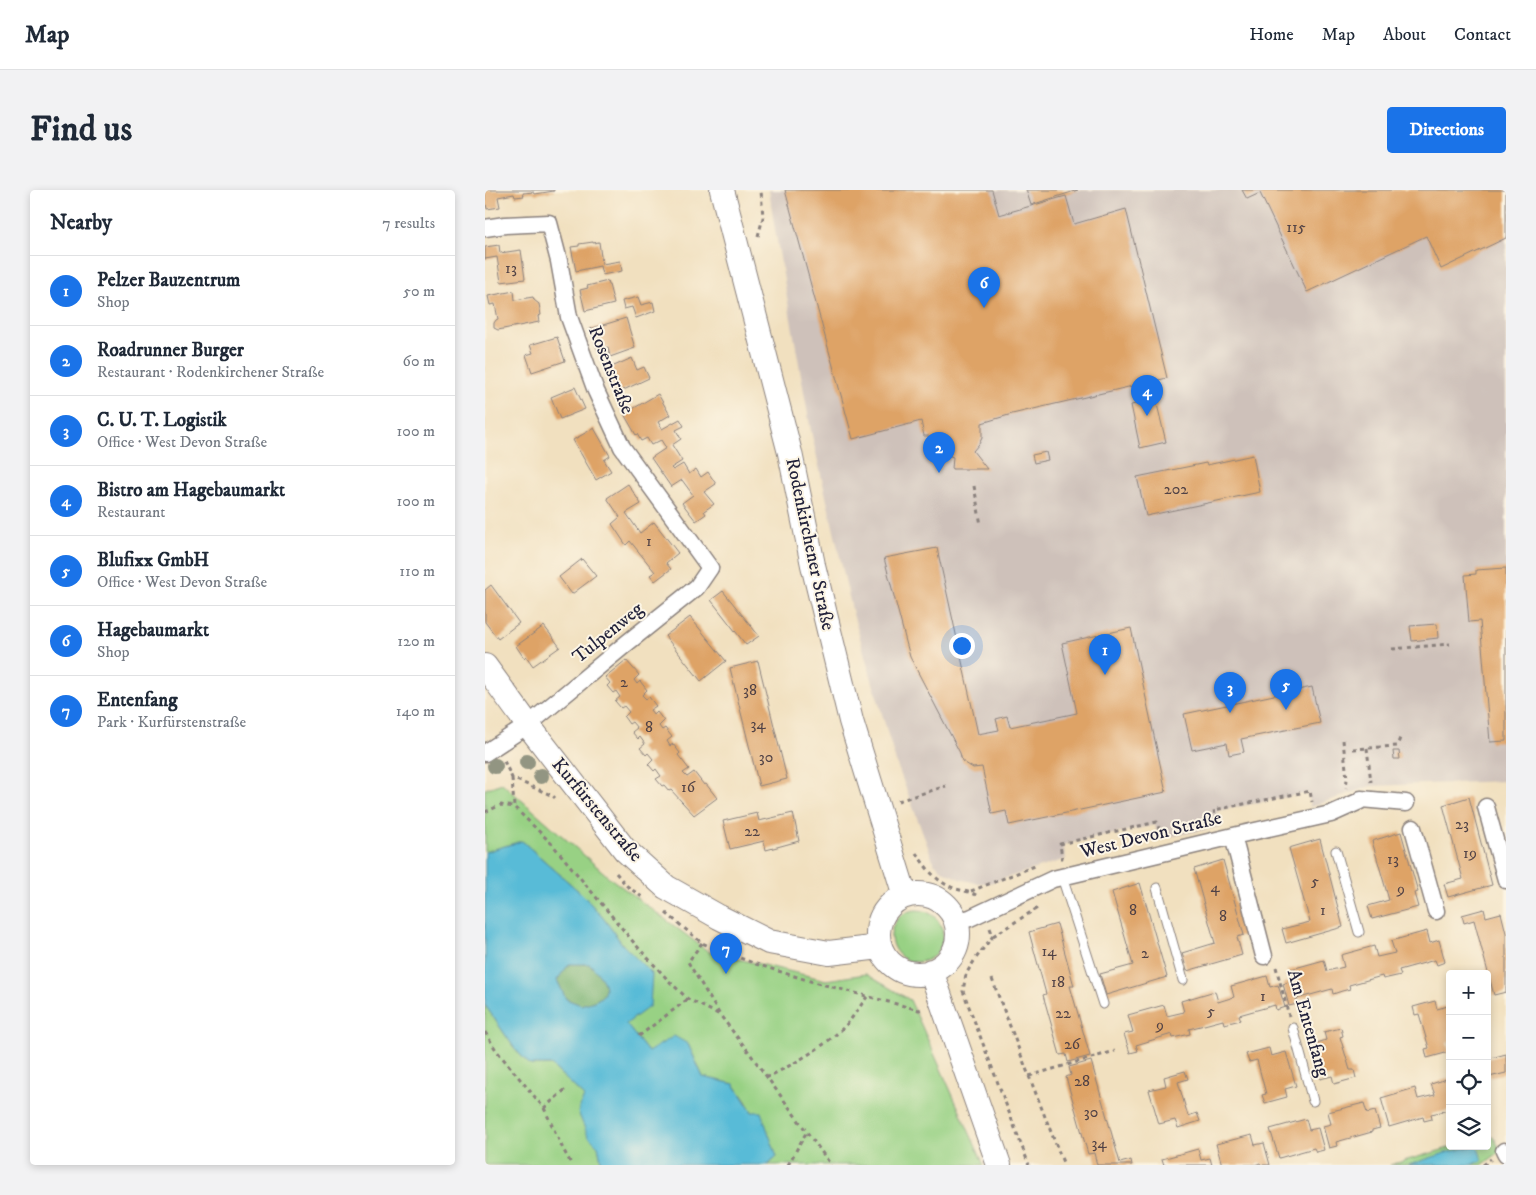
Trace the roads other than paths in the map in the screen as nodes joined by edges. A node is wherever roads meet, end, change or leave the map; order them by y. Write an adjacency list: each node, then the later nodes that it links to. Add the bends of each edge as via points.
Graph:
1 (722, 190): 15 (main road, Rodenkirchener Straße, via 790,453 851,721)
2 (485, 228): 3 (street, Rosenstraße, via 549,223 569,317 596,391 622,447)
3 (710, 568): 5 (street, Tulpenweg, via 697,587)
4 (485, 666): 5 (main road, Kurfürstenstraße)
5 (528, 725): 6 (street, Tulpenweg); 19 (main road, Kurfürstenstraße, via 625,850 666,886 769,942 829,953)
6 (485, 753)
7 (1406, 802): 10 (street, West Devon Straße, via 1360,800 1331,814)
8 (1486, 807): 12 (street)
9 (1413, 828): 16 (street)
10 (1233, 836): 13 (street, West Devon Straße); 20 (street)
11 (1336, 851): 18 (lane)
12 (1506, 880)
13 (1064, 883): 17 (street, West Devon Straße, via 1053,879); 23 (lane)
14 (1157, 888): 22 (lane)
15 (905, 896): 17 (main road, via 925,894 938,899); 19 (main road, via 893,902 883,914 878,927)
16 (1436, 910)
17 (956, 922): 21 (main road, via 957,943 951,956)
18 (1359, 932)
19 (880, 947): 21 (main road, via 889,962 902,970 916,974)
20 (1270, 960)
21 (931, 972): 26 (main road)
22 (1183, 980)
23 (1103, 1004)
24 (1293, 1028): 25 (lane, Am Entenfang)
25 (1313, 1101)
26 (999, 1165)

